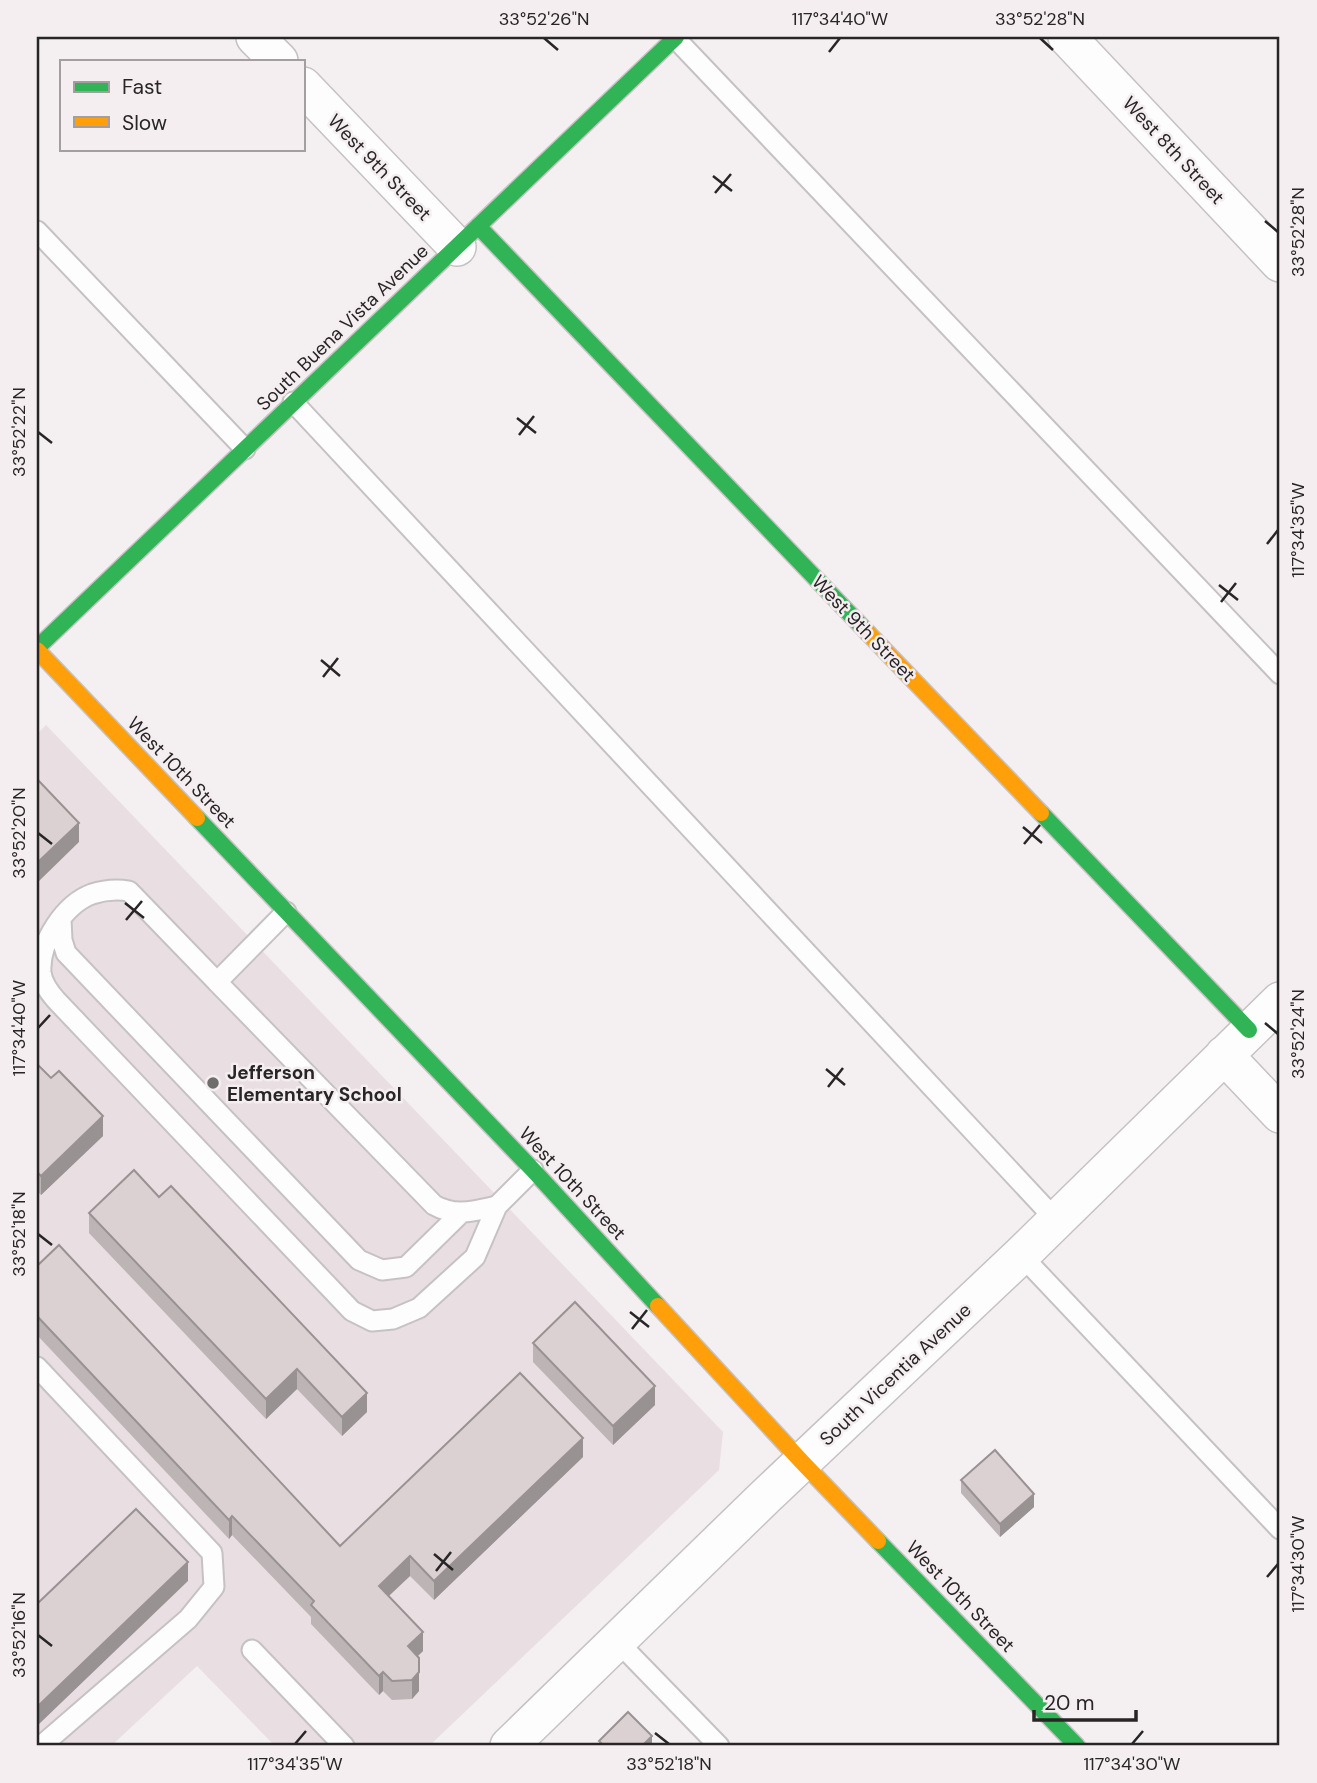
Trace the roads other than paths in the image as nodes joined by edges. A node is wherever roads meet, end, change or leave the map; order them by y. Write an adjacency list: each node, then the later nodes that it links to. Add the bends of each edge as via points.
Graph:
1 (255, 37): 4 (street)
2 (1068, 37): 8 (street, West 8th Street)
3 (667, 40): 7 (street, South Buena Vista Avenue); 12 (lane)
4 (278, 60)
5 (304, 87): 7 (street, West 9th Street)
6 (37, 231): 10 (lane)
7 (468, 236): 9 (street, South Buena Vista Avenue); 17 (street, West 9th Street)
8 (1280, 263)
9 (293, 402): 10 (street, South Buena Vista Avenue); 22 (lane)
10 (244, 449): 11 (street, South Buena Vista Avenue)
11 (37, 649): 13 (street, West 10th Street)
12 (1280, 674)
13 (286, 912): 15 (lane); 19 (street, West 10th Street)
14 (61, 918): 15 (lane, via 91,895 129,891); 20 (lane, via 43,955 46,989 352,1311 372,1321 393,1319 419,1308 475,1257); 21 (lane, via 66,953 359,1260 382,1270 406,1267)
15 (217, 982): 21 (lane, via 426,1198 443,1210)
16 (1280, 1001): 17 (street, South Vicentia Avenue)
17 (1236, 1043): 18 (street, West 9th Street); 22 (street, South Vicentia Avenue)
18 (1280, 1114)
19 (533, 1170): 20 (lane); 25 (street, West 10th Street)
20 (497, 1206): 21 (lane)
21 (461, 1213)
22 (1056, 1220): 23 (street, South Vicentia Avenue)
23 (1021, 1255): 25 (street, South Vicentia Avenue); 26 (lane)
24 (37, 1367): 29 (lane, via 212,1553 214,1587 188,1619)
25 (802, 1462): 27 (street, South Vicentia Avenue); 33 (street, West 10th Street)
26 (1280, 1529)
27 (617, 1641): 31 (street, South Vicentia Avenue); 32 (lane)
28 (252, 1650): 30 (lane)
29 (41, 1746)
30 (344, 1746)
31 (509, 1746)
32 (719, 1746)
33 (1077, 1746)

